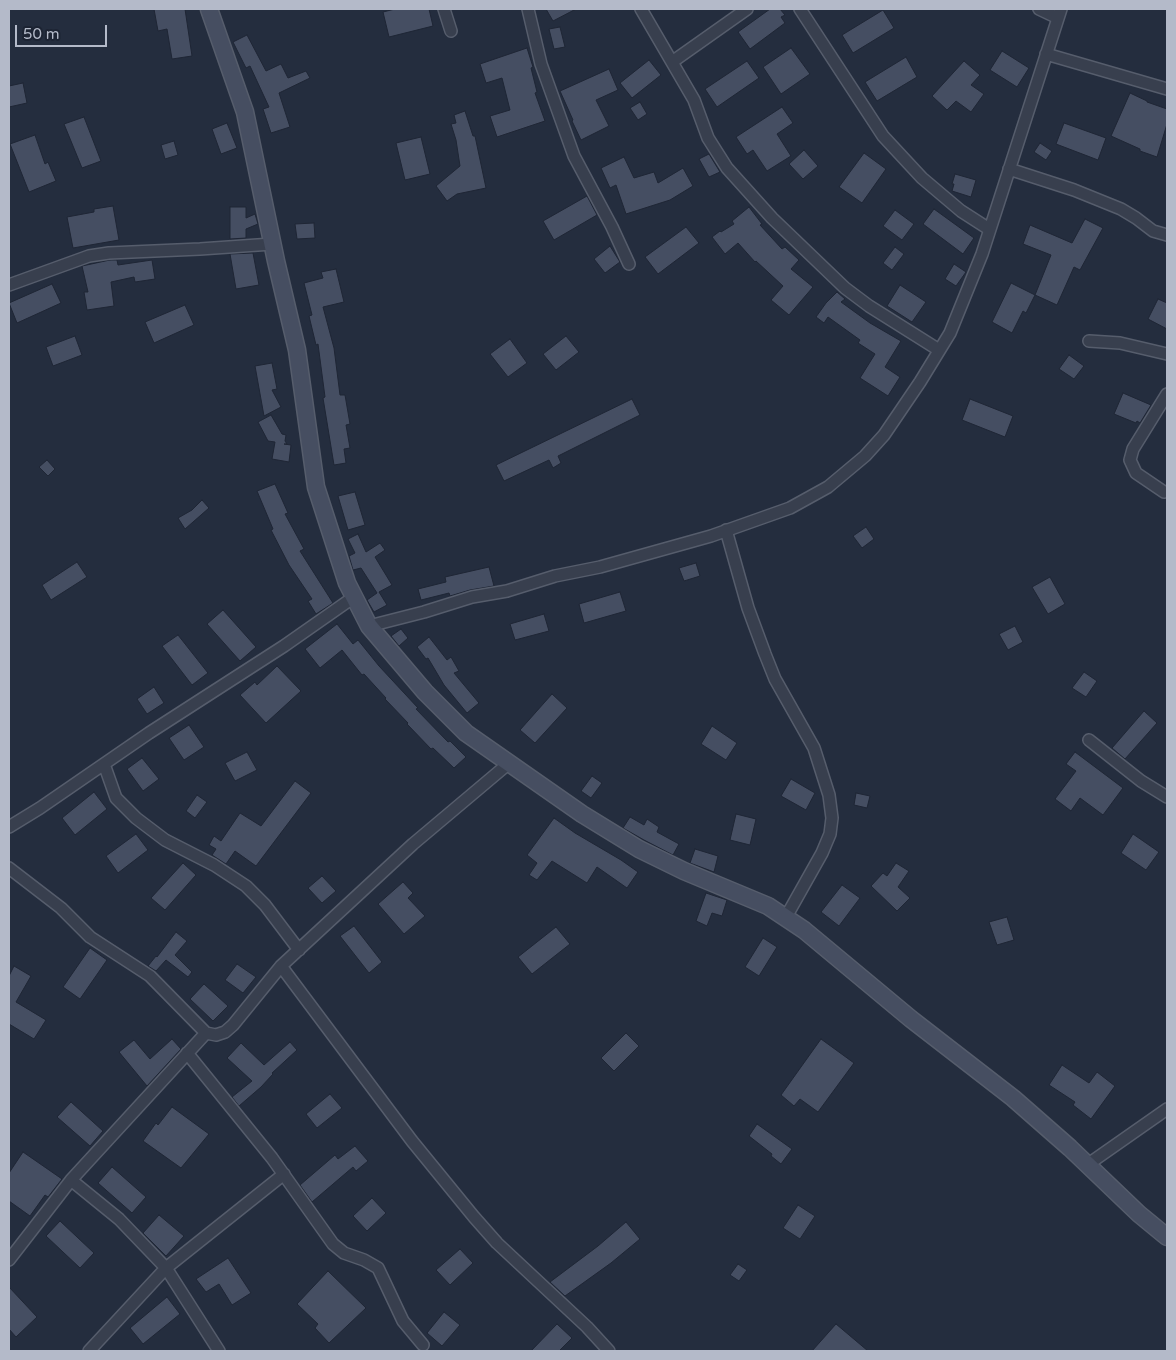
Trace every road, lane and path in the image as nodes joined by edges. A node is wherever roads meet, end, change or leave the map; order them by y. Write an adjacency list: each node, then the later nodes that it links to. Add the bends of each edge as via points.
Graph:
1 (209, 9): 16 (street, via 245,112)
2 (444, 9): 9 (street)
3 (528, 9): 17 (street, via 541,64 574,156)
4 (641, 9): 11 (street)
5 (747, 9): 11 (street)
6 (800, 9): 14 (street, via 882,136 922,178 961,211)
7 (1038, 9): 8 (street)
8 (1060, 14): 10 (street)
9 (451, 31)
10 (1046, 54): 12 (street); 13 (street)
11 (672, 62): 20 (street, via 694,100 715,150 772,218 845,288)
12 (1167, 90)
13 (1009, 169): 14 (street); 15 (street, via 1120,209 1153,231)
14 (989, 229): 20 (street, via 969,289)
15 (1167, 235)
16 (272, 244): 18 (street, via 89,256); 25 (street, via 297,350 316,486)
17 (628, 264)
18 (9, 285)
19 (1089, 342): 21 (street, via 1120,343)
20 (939, 350): 24 (street, via 884,435 865,456 828,487 790,508)
21 (1167, 354)
22 (1167, 394): 23 (street, via 1133,449 1130,460 1136,473)
23 (1164, 492)
24 (726, 530): 26 (street, via 600,567 472,597); 33 (street, via 764,654 814,748 829,795 830,834)
25 (354, 597): 26 (street); 28 (street)
26 (369, 626): 29 (street, via 448,716)
27 (1089, 740): 30 (street)
28 (104, 764): 31 (street); 34 (street, via 116,798 136,818 165,840 246,886 265,905)
29 (508, 764): 33 (street, via 639,849); 34 (street, via 413,844)
30 (1167, 797)
31 (9, 827)
32 (9, 868): 36 (street, via 56,903 99,944 150,976)
33 (786, 917): 39 (street, via 1013,1098)
34 (299, 950): 35 (street)
35 (281, 966): 36 (street, via 233,1025 225,1032); 48 (street, via 412,1141 474,1217)
36 (206, 1033): 37 (street)
37 (187, 1053): 40 (street); 41 (street)
38 (1167, 1109): 39 (street)
39 (1087, 1165): 42 (street)
40 (284, 1174): 44 (street); 45 (street, via 333,1244 344,1253 378,1268 402,1321)
41 (71, 1180): 43 (street); 44 (street, via 118,1219)
42 (1167, 1237)
43 (9, 1260)
44 (166, 1268): 46 (street); 47 (street)
45 (423, 1345)
46 (89, 1351)
47 (219, 1351)
48 (609, 1351)

